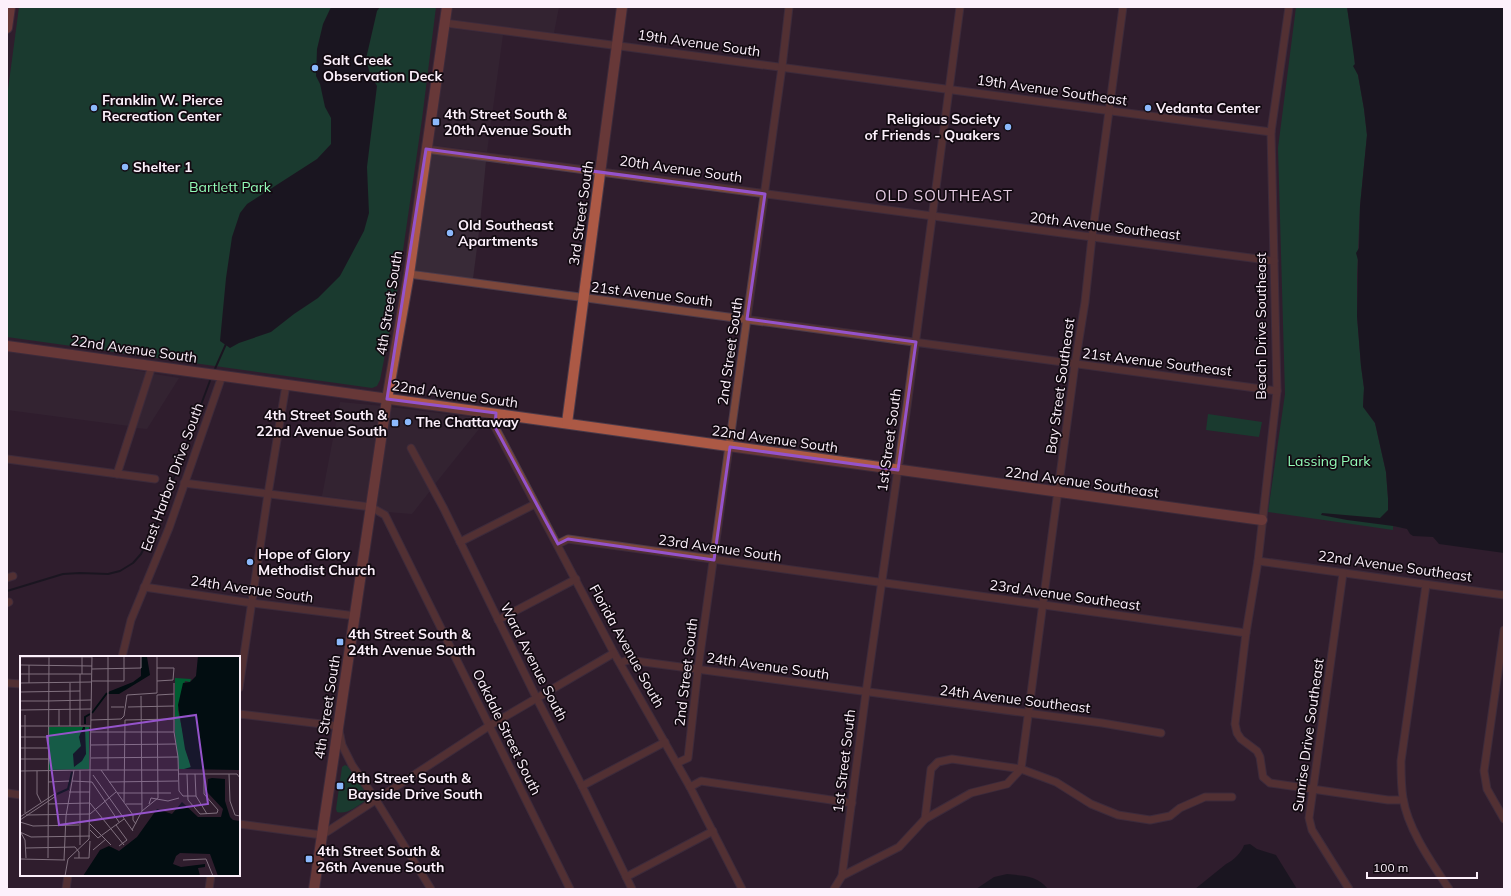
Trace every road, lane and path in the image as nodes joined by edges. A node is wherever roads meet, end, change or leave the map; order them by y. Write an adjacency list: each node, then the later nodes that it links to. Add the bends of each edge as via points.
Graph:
1 (447, 7): 8 (street, 4th Street South)
2 (622, 7): 10 (street, 3rd Street South)
3 (790, 7): 11 (street, 2nd Street South)
4 (960, 7): 12 (street, 1st Street South)
5 (1123, 7): 13 (street, Bay Street Southeast)
6 (1289, 7): 14 (street, Beach Drive Southeast)
7 (9, 8): 9 (street)
8 (445, 23): 10 (street, 19th Avenue South); 15 (street, 4th Street South)
9 (7, 28)
10 (616, 45): 11 (street, 19th Avenue South); 16 (street, 3rd Street South)
11 (782, 67): 12 (street, 19th Avenue South); 17 (street, 2nd Street South)
12 (949, 89): 13 (street, 19th Avenue Southeast); 18 (street, 1st Street South)
13 (1108, 110): 14 (street, 19th Avenue Southeast); 19 (street, Bay Street Southeast)
14 (1271, 132): 20 (street, Beach Drive Southeast)
15 (426, 148): 16 (street, 20th Avenue South); 21 (street, 4th Street South)
16 (601, 171): 17 (street, 20th Avenue South); 22 (street, 3rd Street South)
17 (765, 194): 18 (street, 20th Avenue South); 23 (street, 2nd Street South)
18 (932, 216): 19 (street, 20th Avenue Southeast); 24 (street, 1st Street South)
19 (1092, 237): 20 (street, 20th Avenue Southeast); 26 (street, Bay Street Southeast)
20 (1274, 261): 30 (street, Beach Drive Southeast)
21 (409, 274): 22 (street, 21st Avenue South); 31 (street, 4th Street South)
22 (583, 298): 23 (street, 21st Avenue South); 33 (street, 3rd Street South)
23 (747, 319): 24 (street, 21st Avenue South); 34 (street, 2nd Street South)
24 (916, 342): 26 (street, 21st Avenue Southeast); 37 (street, 1st Street South)
25 (7, 346): 27 (street, 22nd Avenue South)
26 (1075, 364): 30 (street, 21st Avenue Southeast); 41 (street, Bay Street Southeast)
27 (152, 366): 28 (street, 22nd Avenue South); 38 (street)
28 (222, 376): 29 (street, 22nd Avenue South); 40 (street, East Harbor Drive South)
29 (286, 385): 31 (street, 22nd Avenue South); 42 (street)
30 (1277, 391): 45 (street, Beach Drive Southeast)
31 (388, 399): 32 (street, 22nd Avenue South); 44 (street, 4th Street South)
32 (496, 414): 33 (street, 22nd Avenue South); 43 (street, Florida Avenue South, via 495,427)
33 (567, 423): 34 (street, 22nd Avenue South)
34 (730, 447): 37 (street, 22nd Avenue South); 48 (street, 2nd Street South)
35 (411, 448): 46 (street, Ward Avenue South)
36 (7, 459): 38 (street)
37 (898, 470): 41 (street, 22nd Avenue Southeast); 52 (street, 1st Street South)
38 (117, 474): 39 (street)
39 (155, 479)
40 (184, 483): 42 (street); 54 (street, East Harbor Drive South, via 169,528)
41 (1058, 492): 45 (street, 22nd Avenue Southeast); 57 (street, Bay Street Southeast)
42 (268, 494): 44 (street); 56 (street)
43 (535, 504): 46 (street); 47 (street, Florida Avenue South)
44 (371, 507): 58 (street, 4th Street South); 74 (street, Oakdale Street South, via 385,515)
45 (1262, 520): 49 (street, Beach Drive Southeast)
46 (460, 542): 59 (street, Ward Avenue South)
47 (558, 544): 48 (street, 23rd Avenue South, via 568,539); 51 (street, Florida Avenue South)
48 (714, 560): 52 (street, 23rd Avenue South); 65 (street, 2nd Street South)
49 (1258, 561): 50 (street, 22nd Avenue Southeast); 61 (street, Beach Drive Southeast)
50 (1343, 573): 53 (street, 22nd Avenue Southeast); 81 (street, Sunrise Drive Southeast)
51 (576, 579): 59 (street); 62 (street, Florida Avenue South)
52 (881, 583): 57 (street, 23rd Avenue Southeast); 69 (street, 1st Street South)
53 (1426, 585): 55 (street, 22nd Avenue Southeast); 86 (street, via 1401,761)
54 (144, 587): 56 (street, 24th Avenue South); 63 (street, East Harbor Drive South, via 131,620)
55 (1504, 595)
56 (252, 603): 58 (street, 24th Avenue South); 66 (street)
57 (1042, 605): 61 (street, 23rd Avenue Southeast); 72 (street, Bay Street Southeast)
58 (356, 616): 73 (street, 4th Street South)
59 (498, 620): 70 (street, Ward Avenue South)
60 (1504, 630): 89 (street, via 1484,771 1487,789)
61 (1246, 633): 81 (street, Beach Drive Southeast, via 1234,724 1237,733 1257,751 1266,781)
62 (614, 653): 64 (street, Florida Avenue South); 70 (street)
63 (122, 656)
64 (620, 663): 65 (street, 24th Avenue South, via 628,660); 76 (street, Florida Avenue South)
65 (698, 669): 69 (street, 24th Avenue South); 77 (street, 2nd Street South, via 688,758)
66 (240, 681)
67 (7, 682): 68 (street)
68 (20, 684)
69 (866, 692): 72 (street, 24th Avenue Southeast); 87 (street, 1st Street South)
70 (536, 697): 74 (street); 79 (street, Ward Avenue South)
71 (240, 714): 73 (street)
72 (1028, 714): 75 (street, 24th Avenue Southeast); 78 (street, Bay Street Southeast)
73 (338, 726): 85 (street, via 342,745 352,765); 92 (street, 4th Street South)
74 (489, 726): 85 (street); 101 (street, Oakdale Street South)
75 (1161, 733)
76 (665, 742): 77 (street, Florida Avenue South); 79 (street)
77 (678, 764): 80 (street, Florida Avenue South)
78 (1021, 769): 84 (street, via 1056,782 1091,804 1118,816 1150,820 1170,816 1180,808 1205,797); 88 (street, via 1007,784 971,793); 88 (street, via 952,759 938,762 932,769)
79 (582, 786): 96 (street, Ward Avenue South)
80 (690, 787): 87 (street, via 700,781); 91 (street, Florida Avenue South)
81 (1313, 789): 86 (street); 105 (street, Sunrise Drive Southeast, via 1309,818 1312,830)
82 (7, 793): 83 (street)
83 (20, 795)
84 (1232, 797)
85 (376, 800): 92 (street); 100 (street)
86 (1403, 800): 106 (street, via 1419,841)
87 (852, 802): 95 (street, 1st Street South)
88 (925, 819): 95 (street, via 899,847)
89 (1504, 819)
90 (240, 824): 92 (street)
91 (713, 831): 96 (street); 103 (street, Florida Avenue South)
92 (322, 835): 99 (street, 4th Street South)
93 (68, 876): 97 (street)
94 (211, 876): 98 (street)
95 (842, 876): 104 (street)
96 (626, 877): 102 (street, Ward Avenue South)
97 (66, 889)
98 (209, 889)
99 (314, 889)
100 (431, 889)
101 (570, 889)
102 (632, 889)
103 (742, 889)
104 (834, 889)
105 (1349, 889)
106 (1449, 889)

